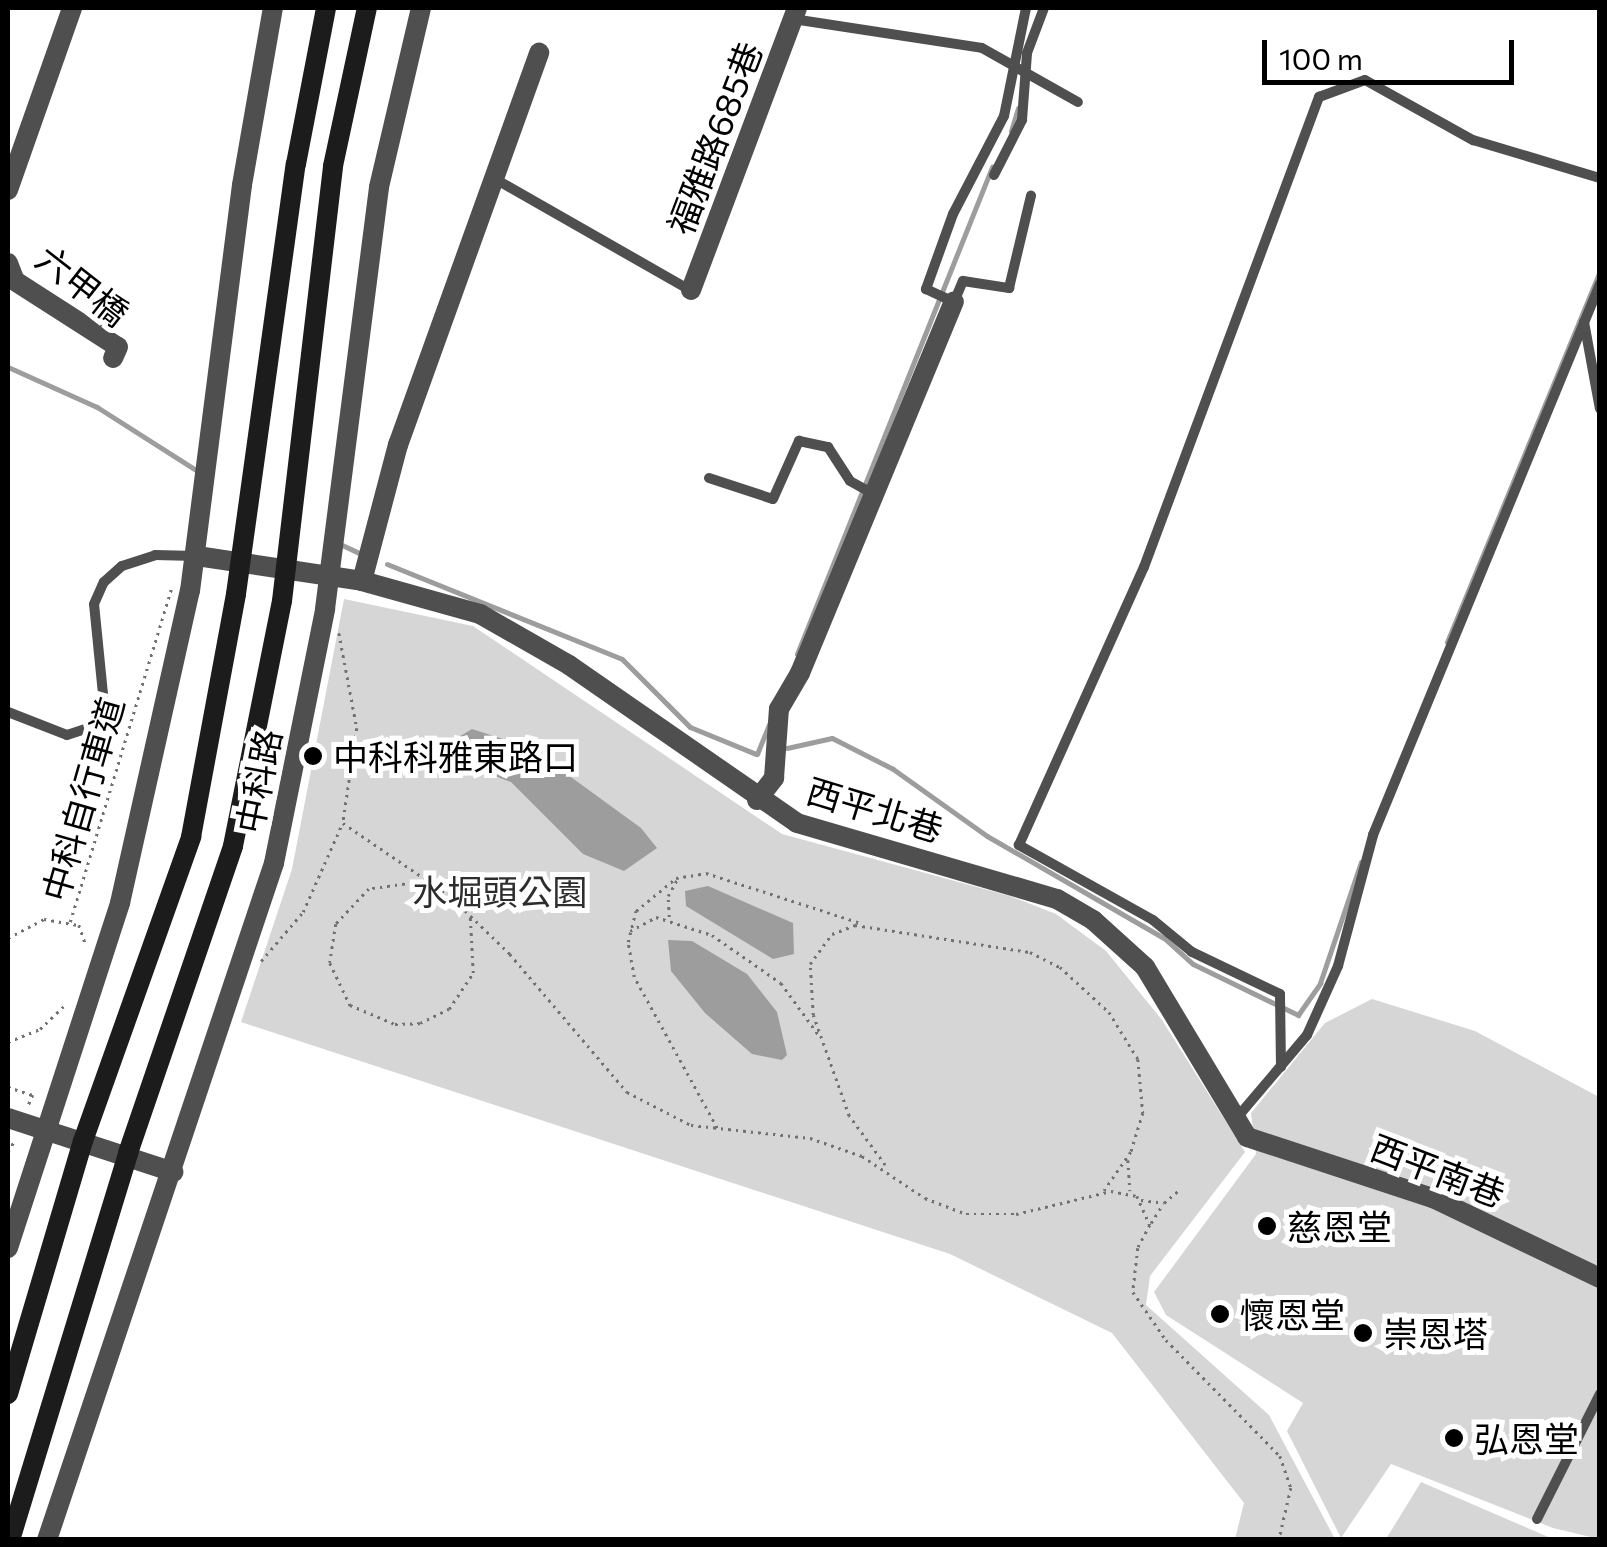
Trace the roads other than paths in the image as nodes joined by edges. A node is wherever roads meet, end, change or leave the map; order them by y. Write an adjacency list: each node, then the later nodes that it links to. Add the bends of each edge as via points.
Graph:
1 (72, 8): 16 (street)
2 (273, 8): 27 (street, via 242,185)
3 (326, 8): 28 (street, 中科路, via 296,164)
4 (367, 8): 29 (street, 中科路, via 333,166)
5 (421, 8): 30 (street, 中科路, via 379,187)
6 (1026, 8): 10 (lane)
7 (1044, 8): 11 (lane, via 1030,44)
8 (795, 13): 10 (lane, via 948,40); 20 (street, 福雅路685巷)
9 (538, 53): 15 (street)
10 (1010, 64): 11 (lane); 21 (lane, via 1004,116 953,214 926,289)
11 (1029, 74): 12 (lane); 13 (lane, via 1022,120)
12 (1078, 102)
13 (994, 174)
14 (1600, 178): 34 (lane, via 1473,140 1364,80 1319,97 1144,566 1018,845 1152,920 1192,952 1280,994)
15 (497, 180): 20 (lane); 31 (street, via 404,428)
16 (8, 190)
17 (1031, 196): 21 (lane, via 1009,288 963,280)
18 (8, 263): 23 (street, 六甲橋, via 16,281 118,347)
19 (1600, 284): 22 (lane)
20 (691, 290)
21 (954, 302): 26 (street)
22 (1584, 321): 24 (lane); 34 (lane, via 1373,835 1338,966 1307,1034)
23 (114, 358)
24 (1600, 409)
25 (709, 478): 26 (lane, via 773,498 799,441 828,446 850,481)
26 (873, 494): 33 (street, via 779,709 774,778)
27 (197, 556): 28 (street, 西平北巷); 32 (lane, via 155,556 122,566 104,582 94,604 103,694 99,718 86,729 67,736); 36 (street, via 120,903)
28 (239, 563): 29 (street, 西平北巷); 38 (street, 中科路, via 190,837)
29 (287, 571): 30 (street, 西平北巷); 39 (street, 中科路, via 234,846)
30 (328, 576): 31 (street, 西平北巷); 40 (street, 中科路, via 274,863)
31 (362, 581): 33 (street, 西平北巷, via 494,622 569,665)
32 (8, 712)
33 (757, 800): 37 (street, 西平北巷, via 797,823 1002,880 1093,920 1164,994)
34 (1281, 1066): 37 (lane)
35 (8, 1118): 36 (street)
36 (45, 1129): 38 (street); 41 (street)
37 (1240, 1129): 42 (street, 西平南巷, via 1433,1198)
38 (84, 1140): 39 (street); 43 (street, 中科路)
39 (128, 1153): 40 (street); 45 (street, 中科路)
40 (173, 1172): 49 (street, 中科路)
41 (8, 1248)
42 (1600, 1278)
43 (8, 1394)
44 (1600, 1394): 46 (lane)
45 (46, 1424): 47 (street, 中科路); 48 (street)
46 (1537, 1519)
47 (10, 1540)
48 (20, 1540)
49 (47, 1540)

